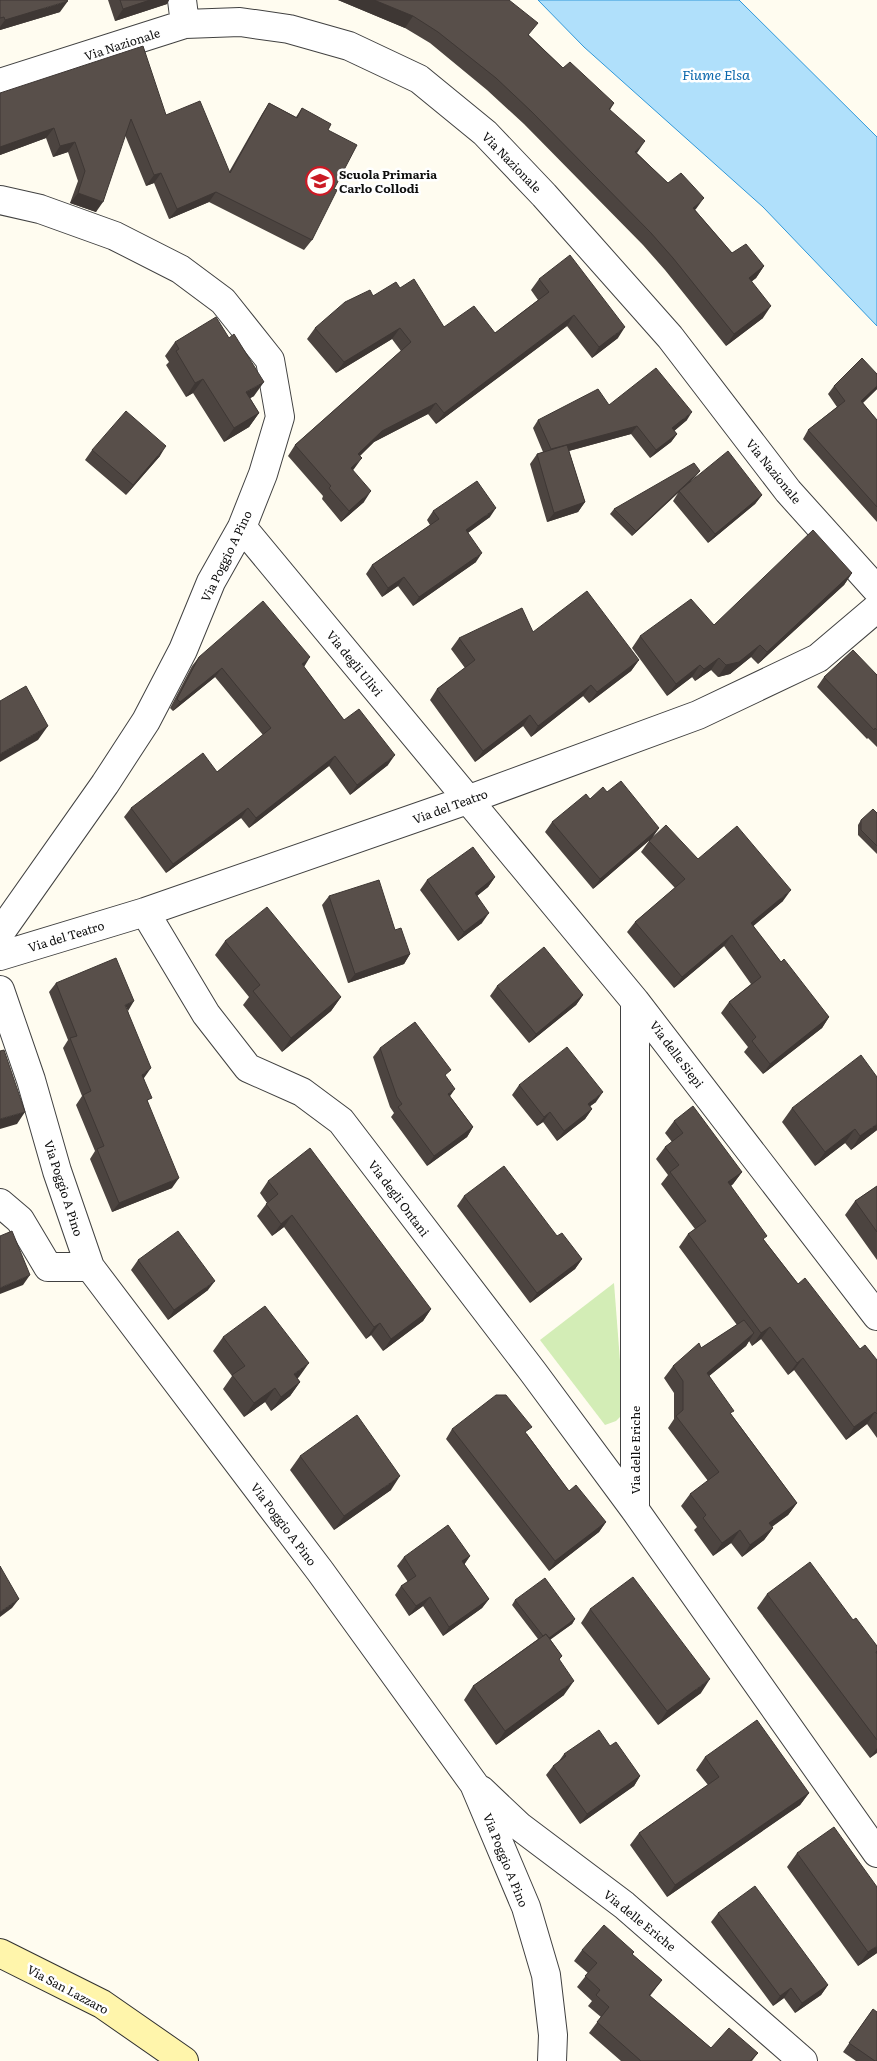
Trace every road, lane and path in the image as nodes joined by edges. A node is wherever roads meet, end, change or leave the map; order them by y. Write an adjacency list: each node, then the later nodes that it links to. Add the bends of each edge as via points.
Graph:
1 (184, 12): 2 (street, Via Nazionale); 5 (street, Via Nazionale, via 289,29 349,46 419,79 486,133 670,337 788,491)
2 (0, 83)
3 (0, 200): 4 (street, Via Poggio A Pino, via 40,209 115,236 180,269 223,301 270,360 280,417 263,474)
4 (242, 527): 7 (street, Via degli Ulivi); 9 (street, Via Poggio A Pino, via 211,582 183,650 146,721)
5 (877, 590)
6 (877, 608): 7 (street, Via del Teatro, via 818,658 698,715)
7 (467, 800): 8 (street, Via del Teatro); 12 (street, Via delle Siepi)
8 (145, 912): 10 (street, Via del Teatro); 16 (street, Via degli Ontani, via 206,1014 248,1068 302,1092 340,1121)
9 (0, 933)
10 (0, 956)
11 (0, 990): 14 (street, Via Poggio A Pino)
12 (635, 1001): 15 (street, Via delle Siepi); 16 (street, Via delle Eriche)
13 (0, 1203): 14 (street, via 20,1220 48,1267)
14 (90, 1267): 17 (street, Via Poggio A Pino, via 320,1571)
15 (877, 1316)
16 (635, 1510): 18 (street, Via delle Eriche)
17 (474, 1784): 21 (street, Via Poggio A Pino, via 526,1907 546,1975 554,2035); 22 (street, Via delle Eriche, via 519,1826 624,1905)
18 (877, 1853)
19 (0, 1953): 20 (street, Via San Lazzaro, via 102,2004)
20 (184, 2061)
21 (552, 2061)
22 (803, 2061)

